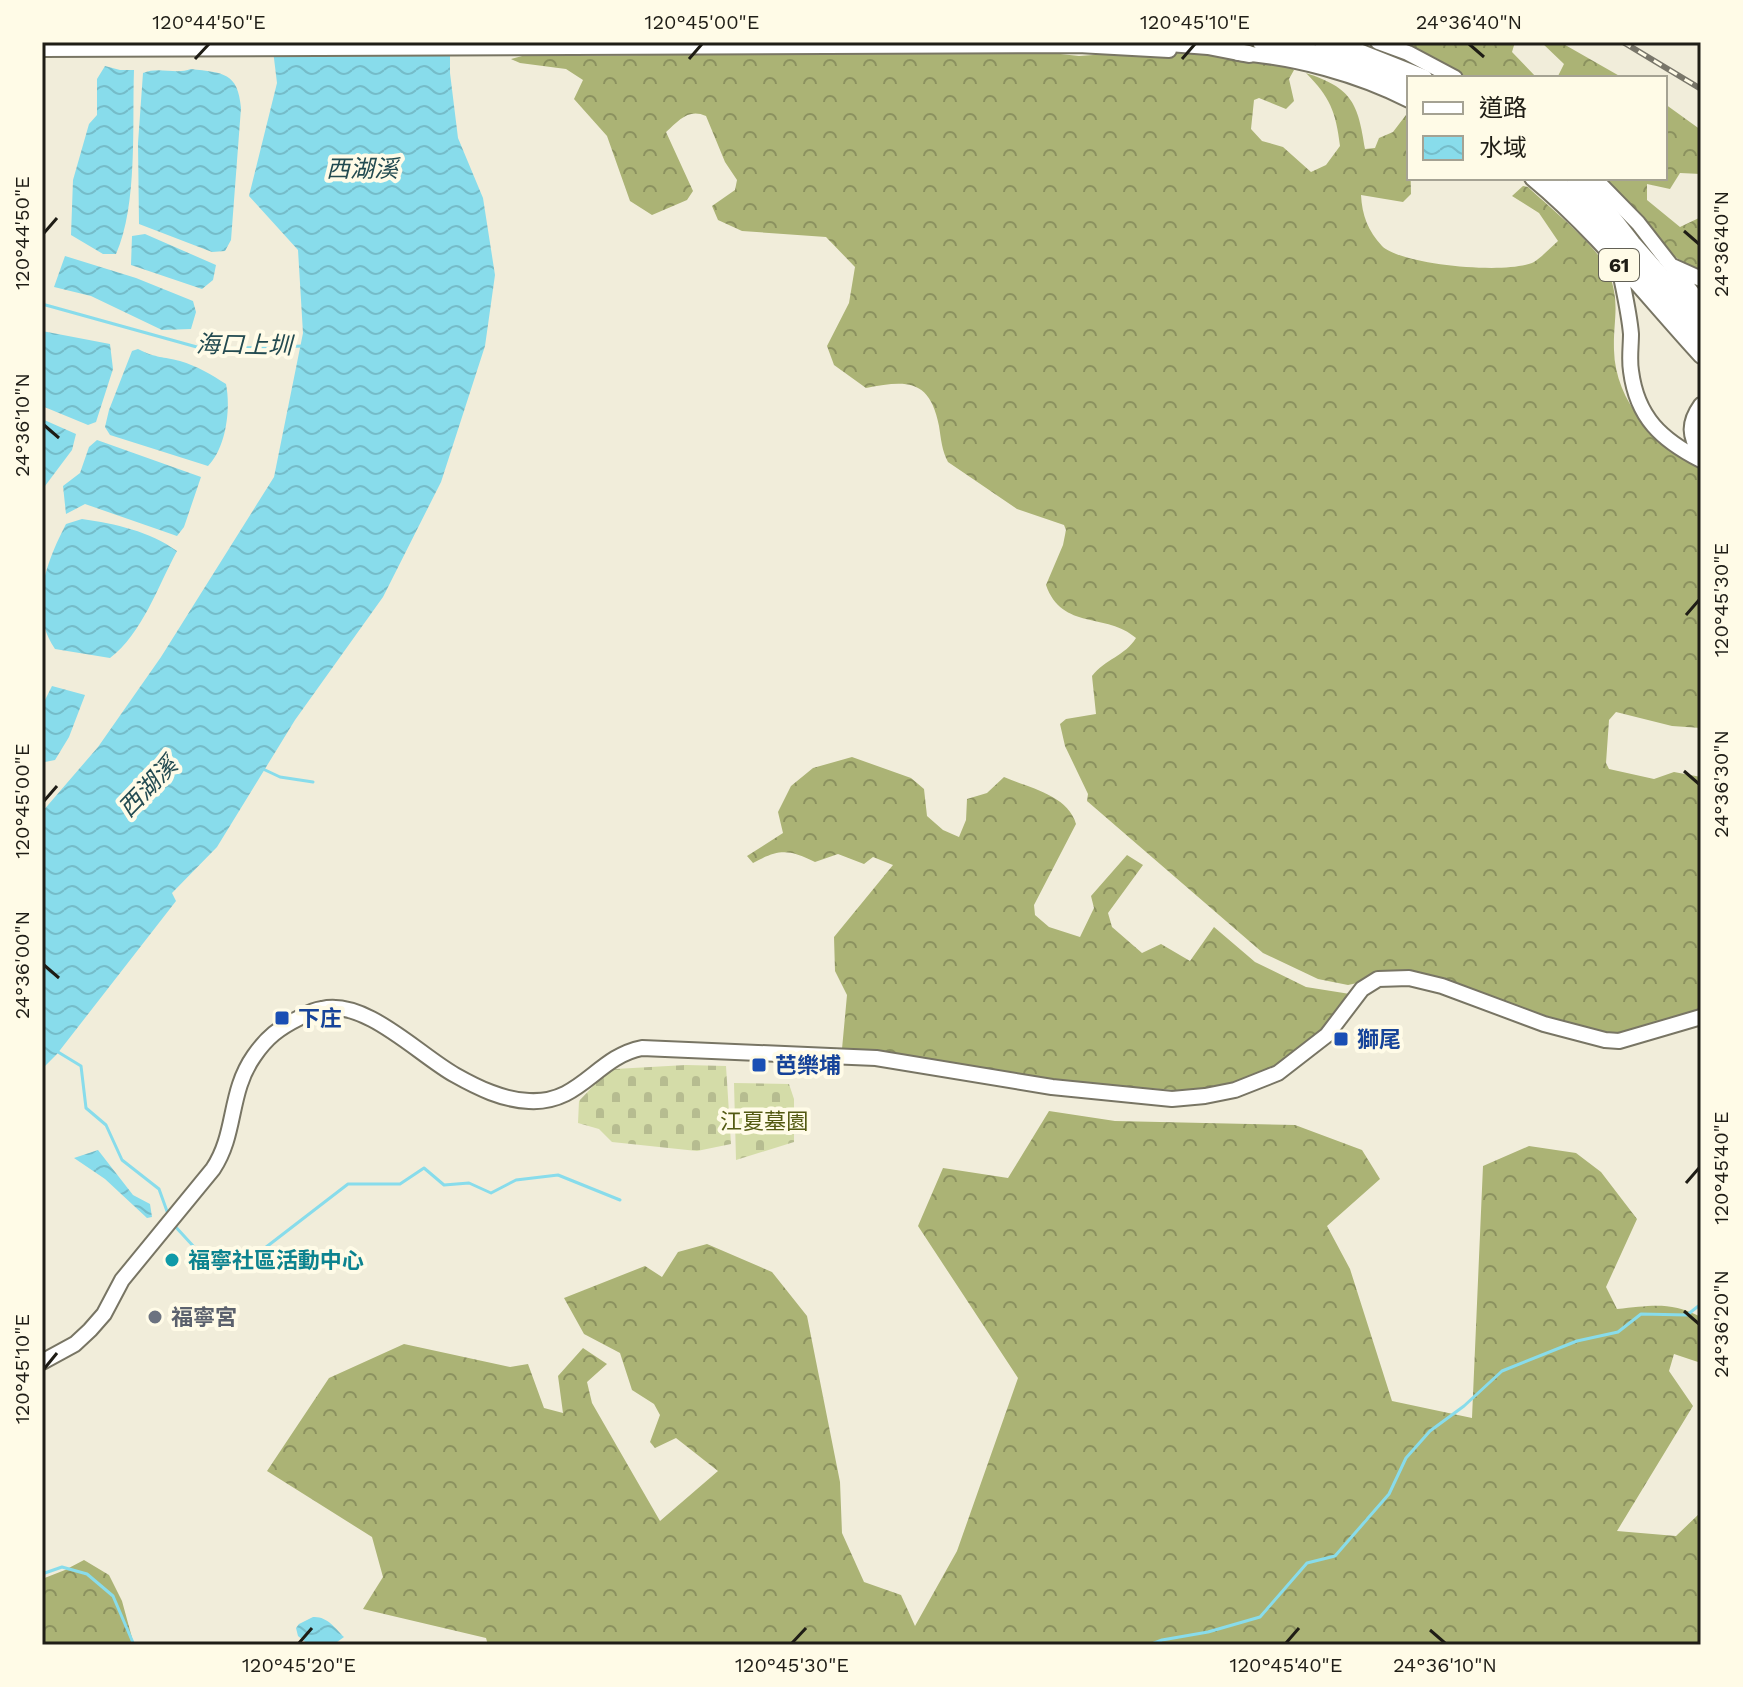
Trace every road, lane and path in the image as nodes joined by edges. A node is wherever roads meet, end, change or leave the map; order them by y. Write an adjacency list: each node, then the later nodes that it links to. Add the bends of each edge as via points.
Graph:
1 (1156, 42): 4 (highway)
2 (1323, 42): 6 (highway)
3 (1378, 42): 7 (main road)
4 (1255, 48): 5 (main road); 8 (highway, via 1347,60); 9 (main road)
5 (42, 49)
6 (1419, 76)
7 (1451, 76)
8 (1407, 84)
9 (1407, 99)
10 (1534, 180): 15 (main road, 61)
11 (1554, 180): 19 (highway, 61, via 1583,206)
12 (1577, 180): 18 (highway, 61)
13 (1596, 180): 14 (main road, 61)
14 (1669, 264): 16 (main road); 17 (main road, 61)
15 (1619, 265): 20 (main road, 61); 22 (main road, via 1638,400 1654,429 1673,445)
16 (1701, 279)
17 (1701, 304)
18 (1701, 321)
19 (1701, 344)
20 (1701, 356)
21 (1701, 405): 22 (main road, via 1690,429)
22 (1701, 457)
23 (1701, 1017): 24 (main road, via 1628,1039 1605,1040 1442,986 1409,978 1378,979 1362,989 1327,1035 1278,1073 1205,1096 1172,1099 1065,1088 876,1058 642,1048 605,1064 576,1090 531,1102 483,1090 366,1017 323,1008 276,1030 251,1059 237,1086 223,1154 122,1280 104,1314 75,1344)
24 (42, 1362)

